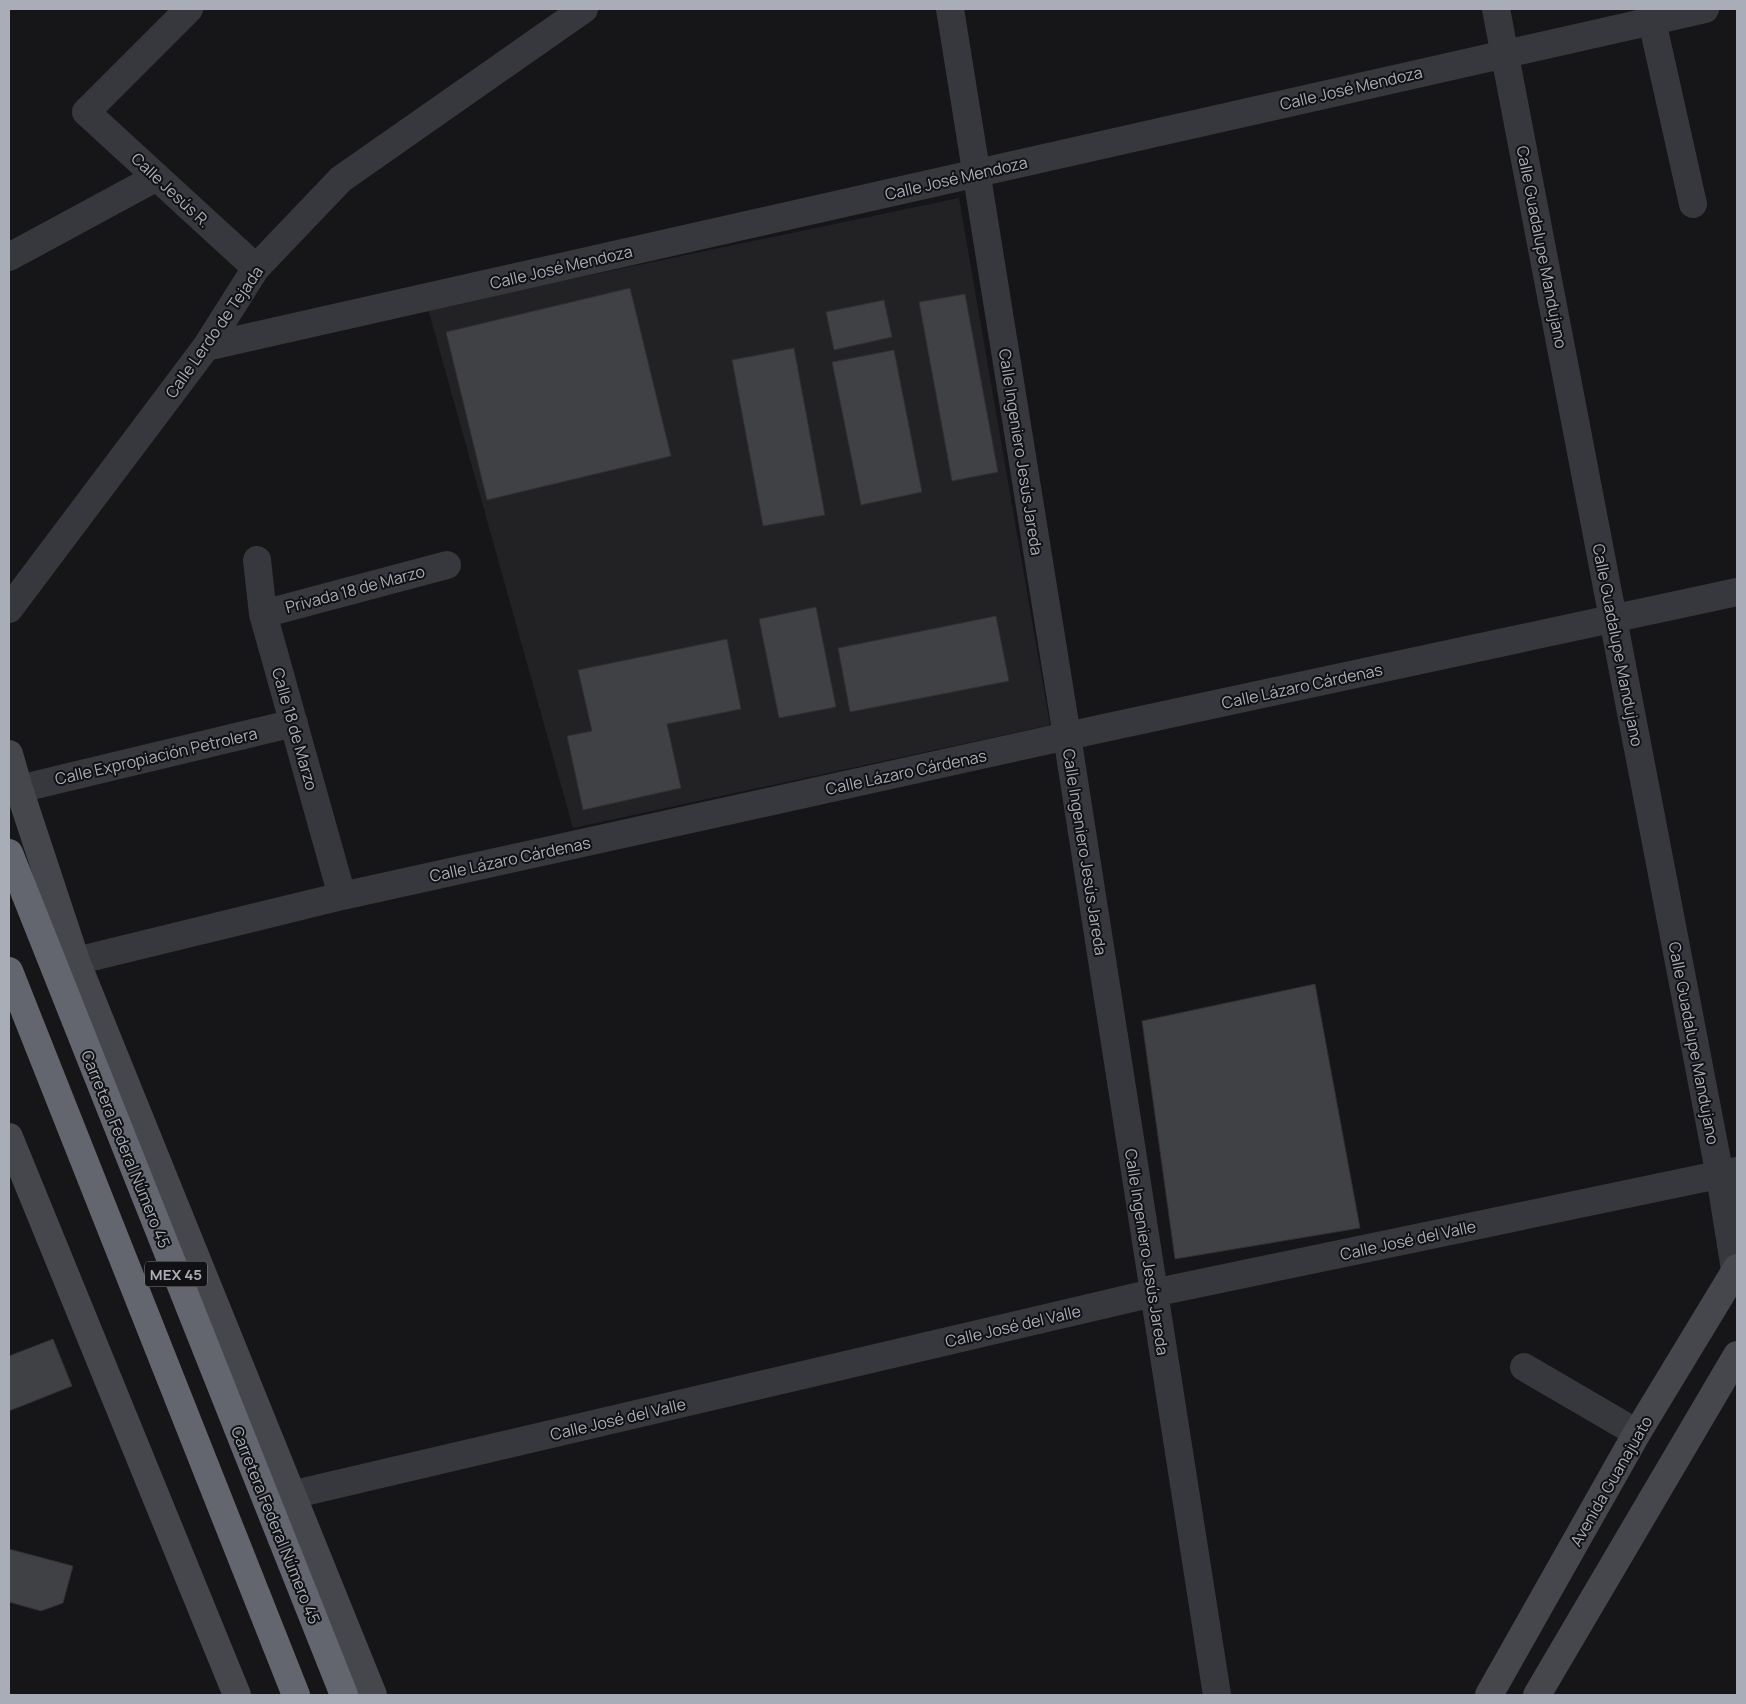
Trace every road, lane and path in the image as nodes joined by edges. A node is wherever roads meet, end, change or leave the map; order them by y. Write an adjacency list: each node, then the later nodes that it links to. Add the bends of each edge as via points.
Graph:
1 (189, 9): 9 (street, Calle Jesús R., via 86,112)
2 (584, 9): 12 (street, Calle Lerdo de Tejada, via 342,179)
3 (950, 9): 8 (street, Calle Ingeniero Jesús Jareda)
4 (1496, 9): 7 (street, Calle Guadalupe Mandujano)
5 (1705, 9): 6 (street, Calle José Mendoza)
6 (1652, 20): 7 (street, Calle José Mendoza); 10 (street)
7 (1506, 53): 8 (street, Calle José Mendoza); 19 (street, Calle Guadalupe Mandujano)
8 (976, 174): 13 (street, Calle José Mendoza); 21 (street, Calle Ingeniero Jesús Jareda)
9 (157, 177): 11 (street); 12 (street, Calle Jesús R.)
10 (1693, 204)
11 (9, 257)
12 (256, 268): 13 (street, Calle Lerdo de Tejada)
13 (206, 347): 17 (street, Calle Lerdo de Tejada)
14 (257, 560): 18 (street, Calle 18 de Marzo)
15 (447, 565): 18 (street, Privada 18 de Marzo)
16 (1737, 592): 19 (street, Calle Lázaro Cárdenas)
17 (9, 610)
18 (263, 614): 20 (street, Calle 18 de Marzo)
19 (1613, 620): 21 (street, Calle Lázaro Cárdenas); 29 (street, Calle Guadalupe Mandujano)
20 (294, 723): 23 (street, Calle Expropiación Petrolera); 25 (street, Calle 18 de Marzo)
21 (1067, 736): 25 (street, Calle Lázaro Cárdenas); 31 (street, Calle Ingeniero Jesús Jareda)
22 (9, 754): 23 (street)
23 (18, 788): 26 (street)
24 (9, 853): 38 (highway, Carretera Federal Número 45 / MEX 45)
25 (342, 896): 26 (street, Calle Lázaro Cárdenas)
26 (76, 962): 35 (street)
27 (9, 971): 37 (highway, MEX 45)
28 (9, 1137): 36 (street)
29 (1728, 1174): 30 (street, Calle Guadalupe Mandujano); 31 (street, Calle José del Valle)
30 (1736, 1274): 34 (street, Avenida Guanajuato)
31 (1153, 1293): 35 (street, Calle José del Valle); 40 (street, Calle Ingeniero Jesús Jareda)
32 (1737, 1354): 42 (street)
33 (1524, 1367): 34 (street)
34 (1637, 1433): 41 (street, Avenida Guanajuato)
35 (291, 1495): 39 (street)
36 (237, 1695)
37 (296, 1695)
38 (344, 1695)
39 (373, 1695)
40 (1217, 1695)
41 (1489, 1695)
42 (1537, 1695)

